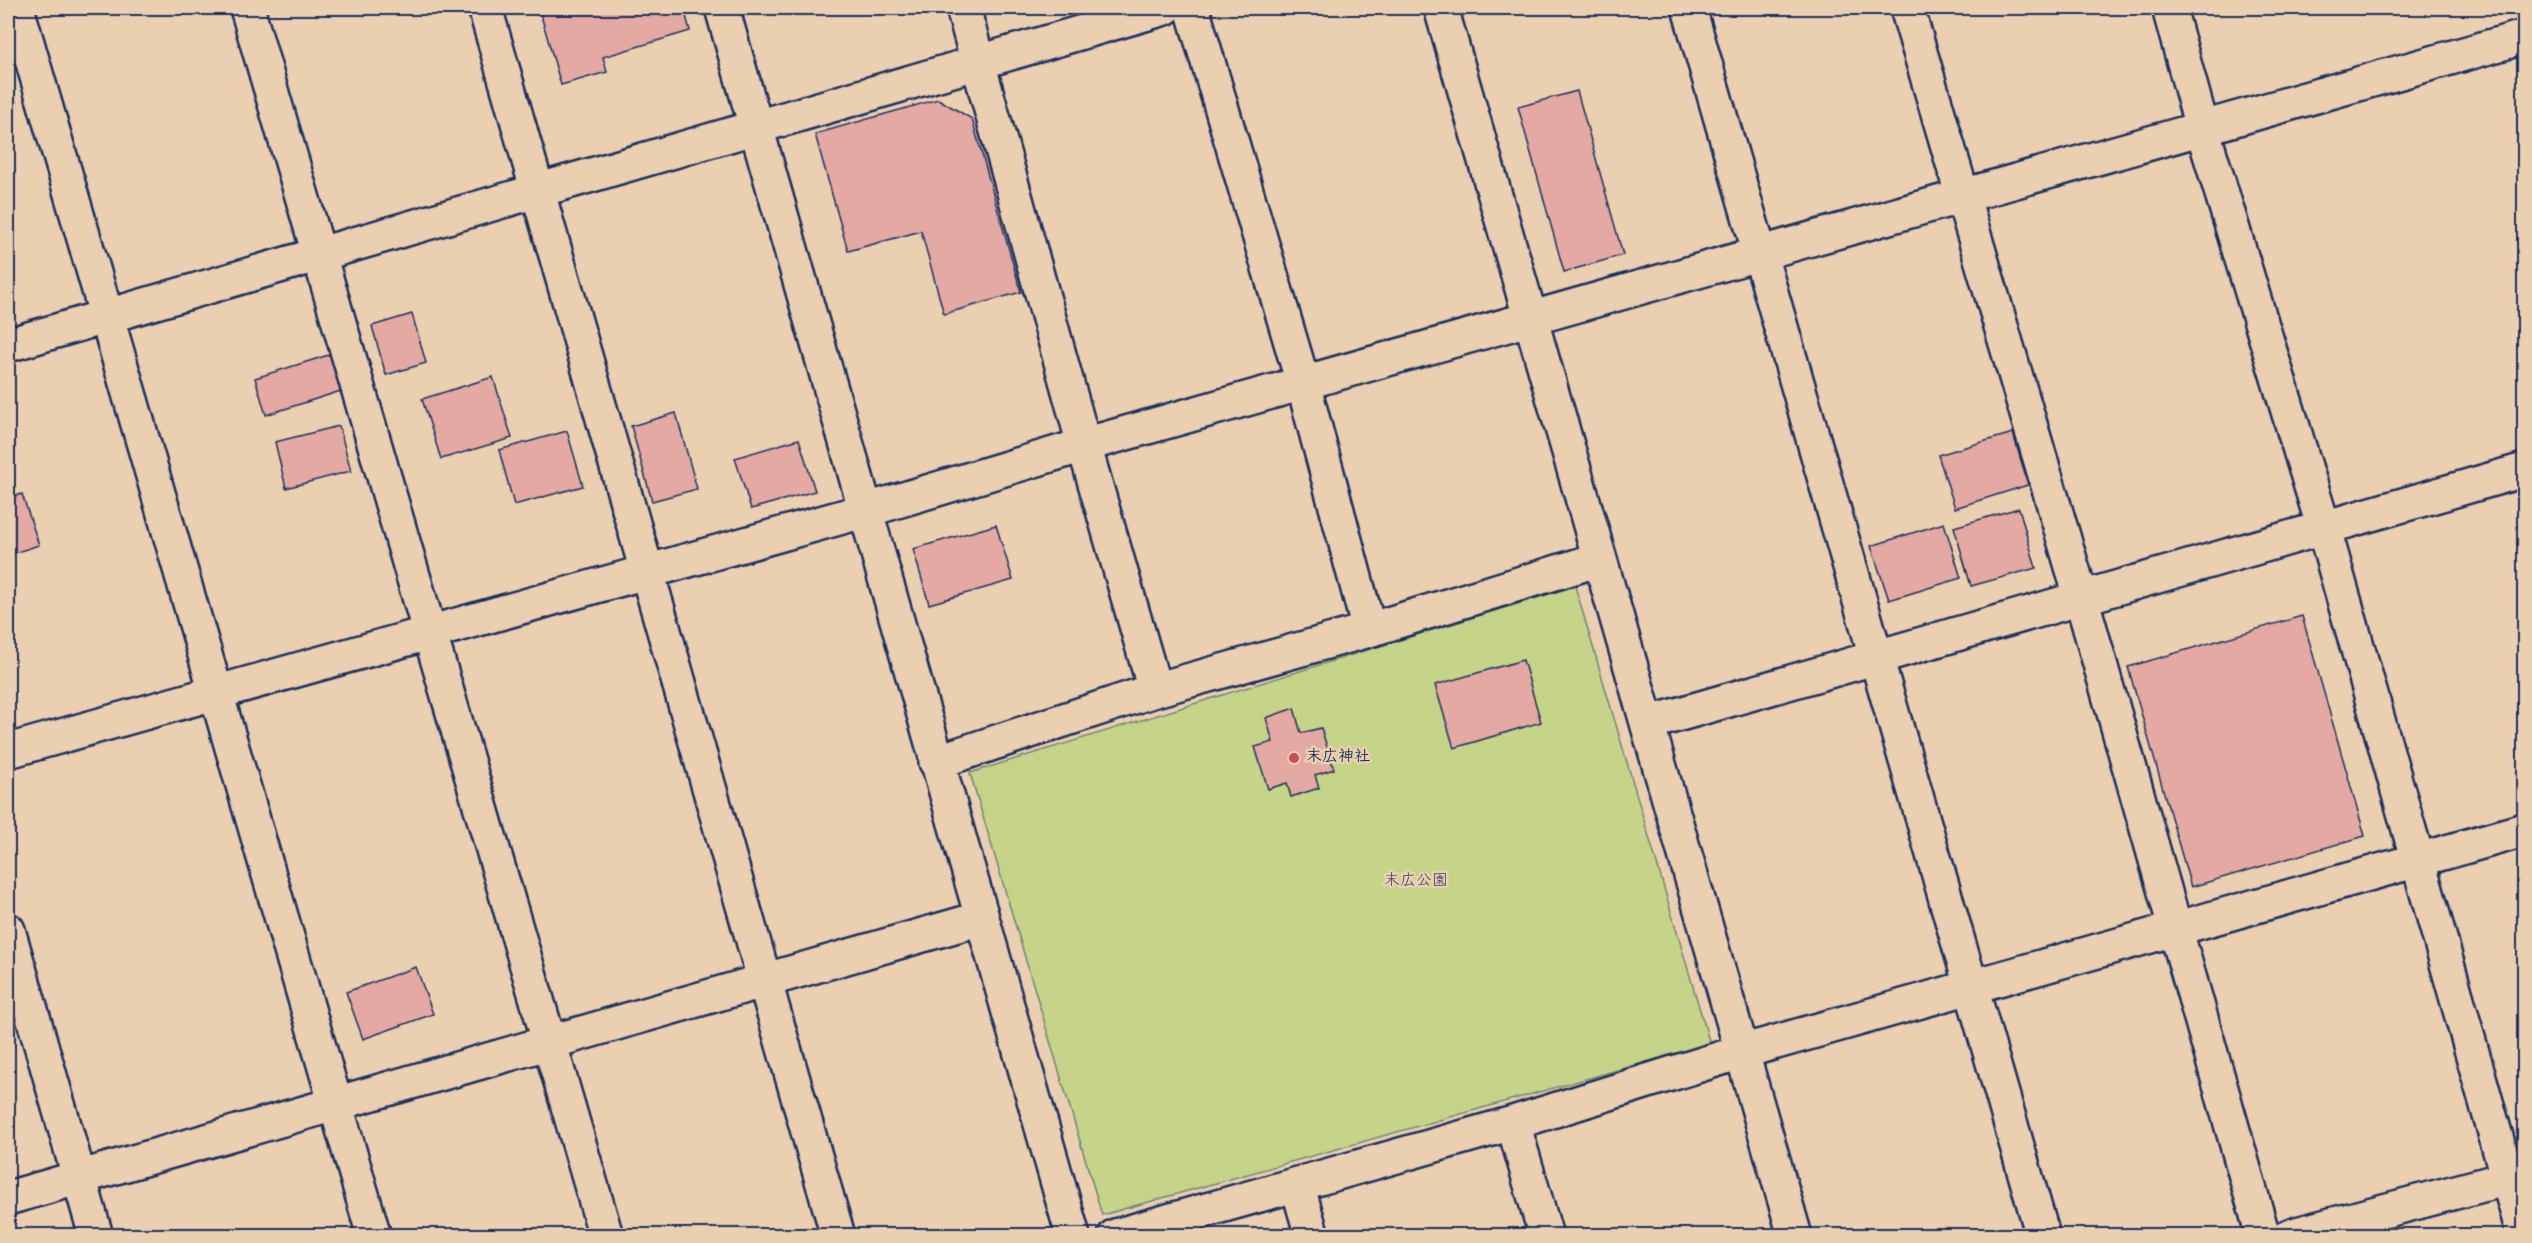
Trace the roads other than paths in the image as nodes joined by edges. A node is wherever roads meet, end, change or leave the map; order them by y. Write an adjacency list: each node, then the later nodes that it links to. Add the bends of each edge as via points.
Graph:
1 (17, 8): 20 (street)
2 (247, 8): 18 (street)
3 (485, 8): 16 (street)
4 (722, 8): 14 (street)
5 (963, 8): 13 (street)
6 (1165, 8): 13 (street)
7 (1192, 8): 23 (street)
8 (1441, 8): 21 (street)
9 (1689, 8): 19 (street)
10 (1907, 8): 17 (street)
11 (2169, 8): 15 (street)
12 (2524, 37): 15 (street)
13 (979, 61): 14 (street); 24 (street)
14 (757, 126): 16 (street); 26 (street)
15 (2202, 128): 17 (street); 27 (street)
16 (537, 191): 18 (street); 29 (street)
17 (1963, 196): 19 (street); 30 (street)
18 (318, 254): 20 (street); 32 (street)
19 (1759, 254): 21 (street); 33 (street)
20 (107, 316): 22 (street); 35 (street)
21 (1529, 319): 23 (street); 28 (street)
22 (8, 345)
23 (1303, 383): 24 (street); 31 (street)
24 (1084, 445): 26 (street); 34 (street)
25 (2524, 470): 27 (street)
26 (867, 510): 29 (street); 38 (street)
27 (2324, 529): 30 (street); 40 (street)
28 (1600, 559): 31 (street); 36 (street)
29 (646, 570): 32 (street); 44 (street)
30 (2081, 597): 33 (street); 42 (street)
31 (1369, 630): 34 (street)
32 (428, 631): 35 (street); 46 (street)
33 (1876, 658): 36 (street); 45 (street)
34 (1155, 690): 38 (street)
35 (216, 692): 37 (street); 48 (street)
36 (1648, 723): 47 (street)
37 (8, 751)
38 (936, 762): 41 (street)
39 (2524, 830): 40 (street)
40 (2418, 860): 42 (street); 50 (street)
41 (982, 918): 44 (street); 58 (street)
42 (2175, 928): 45 (street); 64 (street)
43 (8, 930): 51 (street)
44 (765, 981): 46 (street); 57 (street)
45 (1971, 987): 47 (street); 63 (street)
46 (548, 1043): 48 (street); 56 (street)
47 (1742, 1052): 49 (street); 62 (street)
48 (336, 1105): 51 (street); 55 (street)
49 (1513, 1123): 52 (street); 61 (street)
50 (2517, 1176): 65 (street); 66 (street)
51 (80, 1178): 53 (street); 54 (street)
52 (1298, 1184): 59 (street); 60 (street)
53 (8, 1198)
54 (96, 1236)
55 (374, 1236)
56 (606, 1236)
57 (838, 1236)
58 (1073, 1236)
59 (1115, 1236)
60 (1312, 1236)
61 (1546, 1236)
62 (1795, 1236)
63 (2043, 1236)
64 (2263, 1236)
65 (2289, 1236)
66 (2524, 1236)

